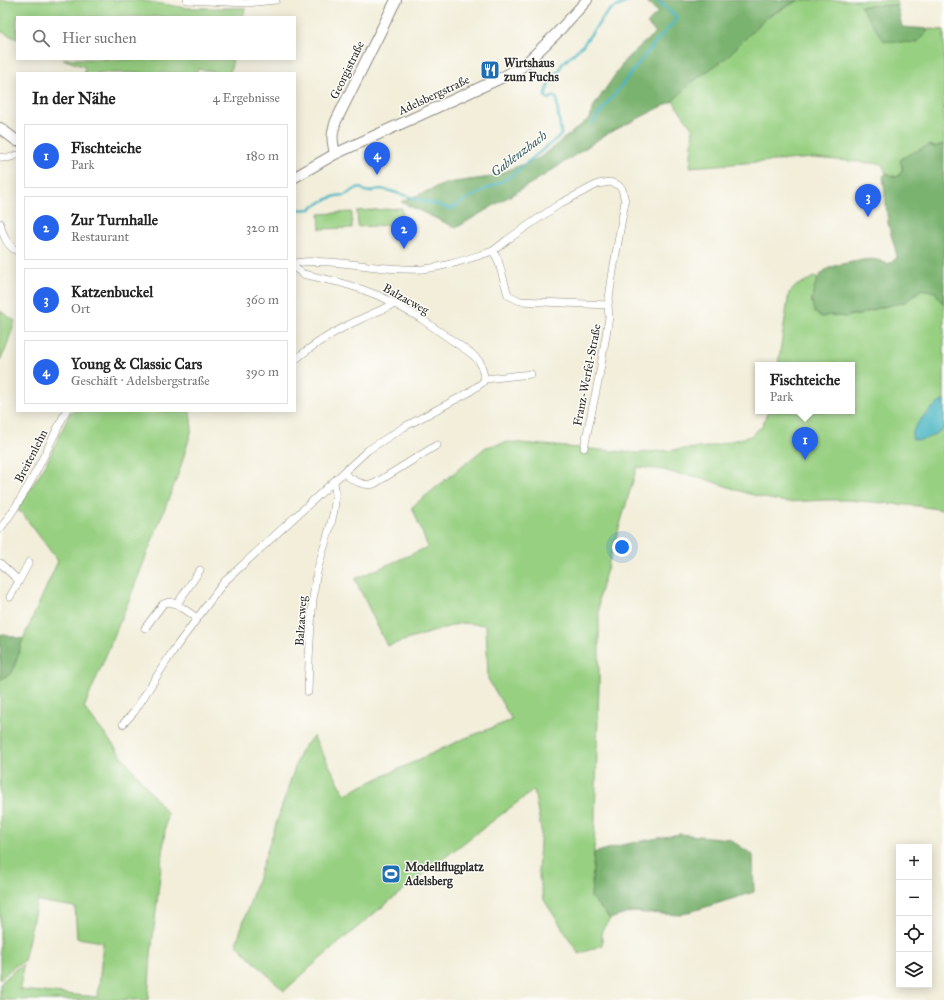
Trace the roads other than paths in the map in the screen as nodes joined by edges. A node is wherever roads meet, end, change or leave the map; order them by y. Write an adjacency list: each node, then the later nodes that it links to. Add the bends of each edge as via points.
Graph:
1 (187, 0): 5 (street)
2 (276, 0): 5 (street, via 247,3)
3 (396, 0): 8 (street, Georgistraße, via 332,131 331,142)
4 (587, 0): 8 (street, Adelsbergstraße, via 523,66)
5 (215, 1)
6 (0, 128): 7 (street)
7 (16, 140)
8 (335, 154): 11 (street, Adelsbergstraße)
9 (16, 155): 10 (street)
10 (0, 157)
11 (296, 176)
12 (0, 223): 13 (street)
13 (7, 242): 14 (street); 15 (street)
14 (0, 246)
15 (16, 250)
16 (494, 251): 17 (street, Franz-Werfel-Straße, via 423,269 330,261); 20 (street, via 507,292 514,299); 20 (street, Franz-Werfel-Straße, via 506,240 575,195 605,182 615,184 622,189 625,201)
17 (296, 263)
18 (296, 269): 19 (street, Balzacweg, via 303,274 361,289)
19 (395, 304): 21 (street, via 340,328); 23 (street, Balzacweg, via 472,354 480,362)
20 (608, 305): 26 (street, Franz-Werfel-Straße, via 609,317)
21 (296, 359)
22 (531, 374): 23 (street)
23 (485, 379): 27 (street, via 468,392 384,439)
24 (66, 412): 29 (street, Breitenlehn, via 32,480)
25 (436, 445): 27 (street, via 368,486)
26 (584, 448)
27 (343, 473): 28 (street)
28 (334, 482): 36 (street, via 224,582); 38 (street, Balzacweg, via 336,489 332,520 315,582)
29 (0, 529)
30 (29, 562): 33 (street)
31 (0, 563): 33 (street)
32 (200, 570): 35 (street)
33 (19, 581): 34 (street)
34 (10, 596)
35 (177, 604): 36 (street); 37 (street, via 163,604)
36 (197, 618): 39 (street, via 134,712)
37 (145, 628)
38 (308, 692)
39 (123, 724)

